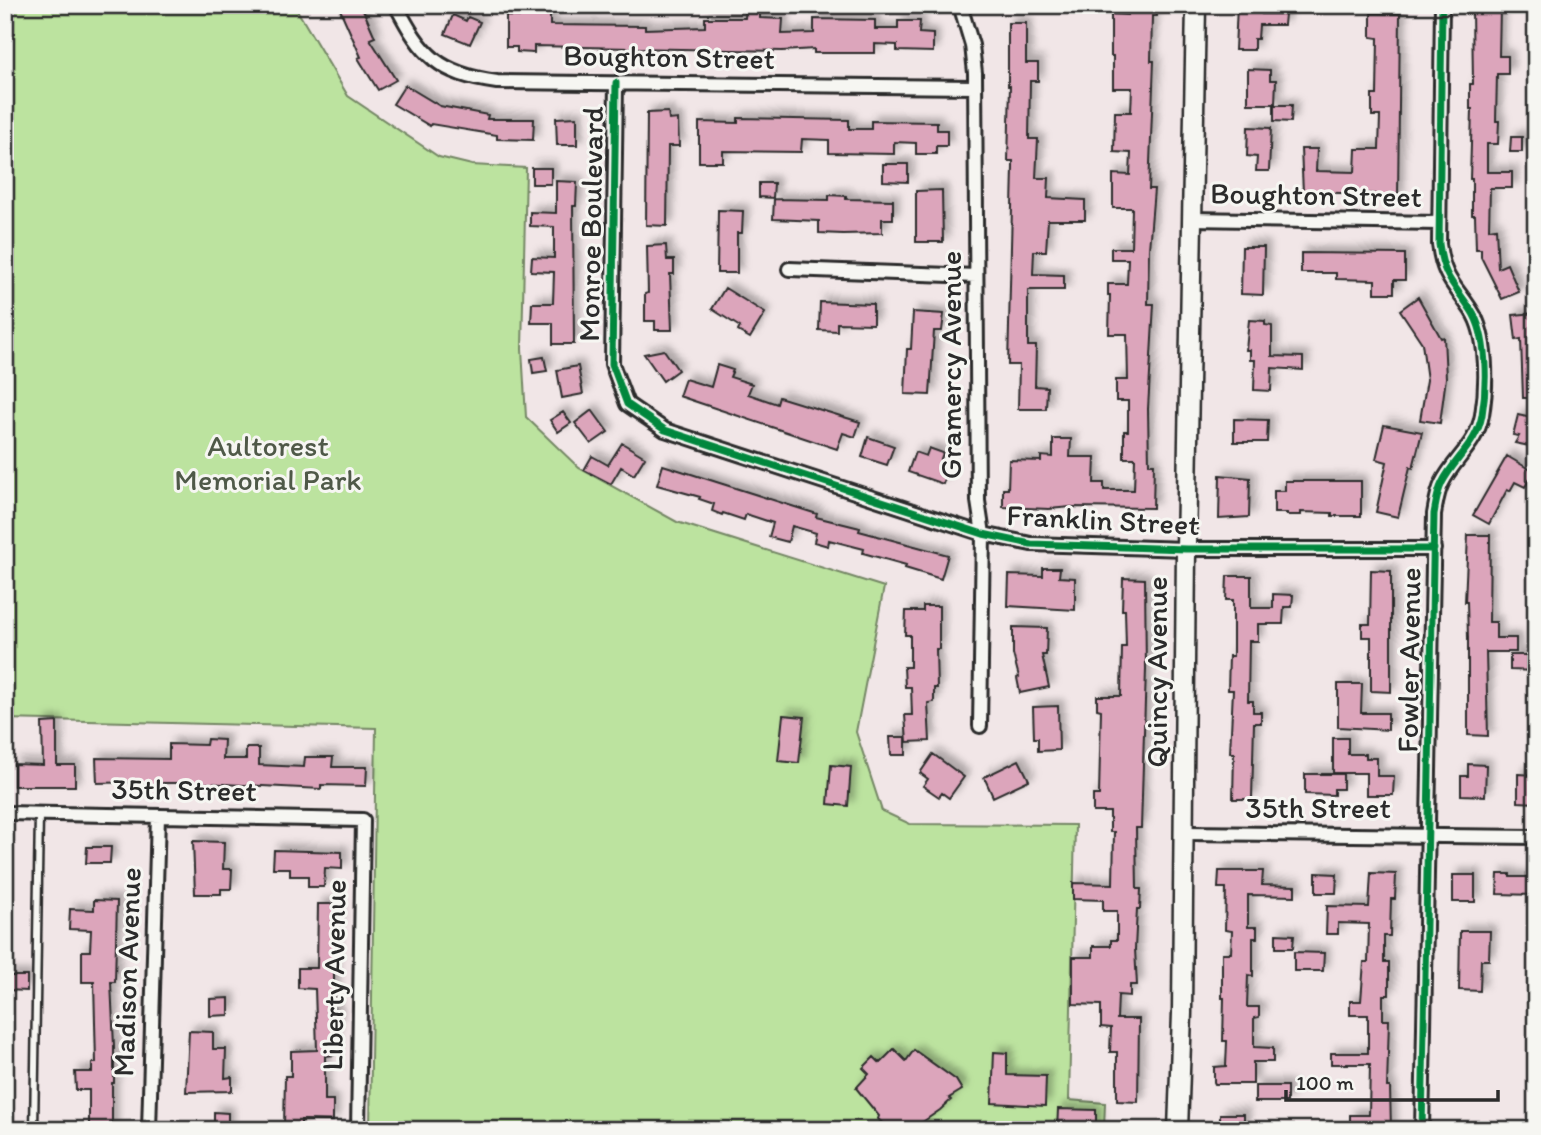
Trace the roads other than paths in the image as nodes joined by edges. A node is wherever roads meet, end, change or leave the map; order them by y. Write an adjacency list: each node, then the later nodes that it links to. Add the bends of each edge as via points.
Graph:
1 (396, 5): 5 (street, Boughton Street, via 428,55 457,73 497,82)
2 (960, 5): 6 (street, Gramercy Avenue, via 972,45)
3 (1196, 5): 7 (street, Quincy Avenue)
4 (1442, 5): 8 (street, Fowler Avenue)
5 (616, 83): 6 (street, Boughton Street); 11 (street, Monroe Boulevard, via 612,365)
6 (975, 87): 10 (street, Gramercy Avenue)
7 (1192, 219): 8 (street, Boughton Street); 14 (street, Quincy Avenue)
8 (1439, 223): 13 (street, Fowler Avenue, via 1445,271 1472,311 1482,339 1484,400 1472,442 1440,486)
9 (789, 269): 10 (street)
10 (976, 276): 12 (street, Gramercy Avenue, via 978,501)
11 (627, 404): 12 (street, Franklin Street, via 665,430)
12 (983, 534): 14 (street, Franklin Street, via 1031,544); 15 (street, Gramercy Avenue)
13 (1434, 548): 14 (street, Franklin Street); 21 (street, Fowler Avenue)
14 (1186, 549): 20 (street, Quincy Avenue)
15 (980, 726)
16 (5, 813): 17 (street, 35th Street)
17 (39, 814): 18 (street, 35th Street); 23 (lane)
18 (158, 816): 19 (street, 35th Street); 24 (street, Madison Avenue)
19 (363, 820): 25 (street, Liberty Avenue)
20 (1184, 833): 21 (street, 35th Street); 26 (street, Quincy Avenue)
21 (1428, 835): 22 (street, 35th Street); 27 (street, Fowler Avenue)
22 (1536, 836)
23 (34, 1130)
24 (149, 1130)
25 (358, 1130)
26 (1178, 1130)
27 (1422, 1130)

